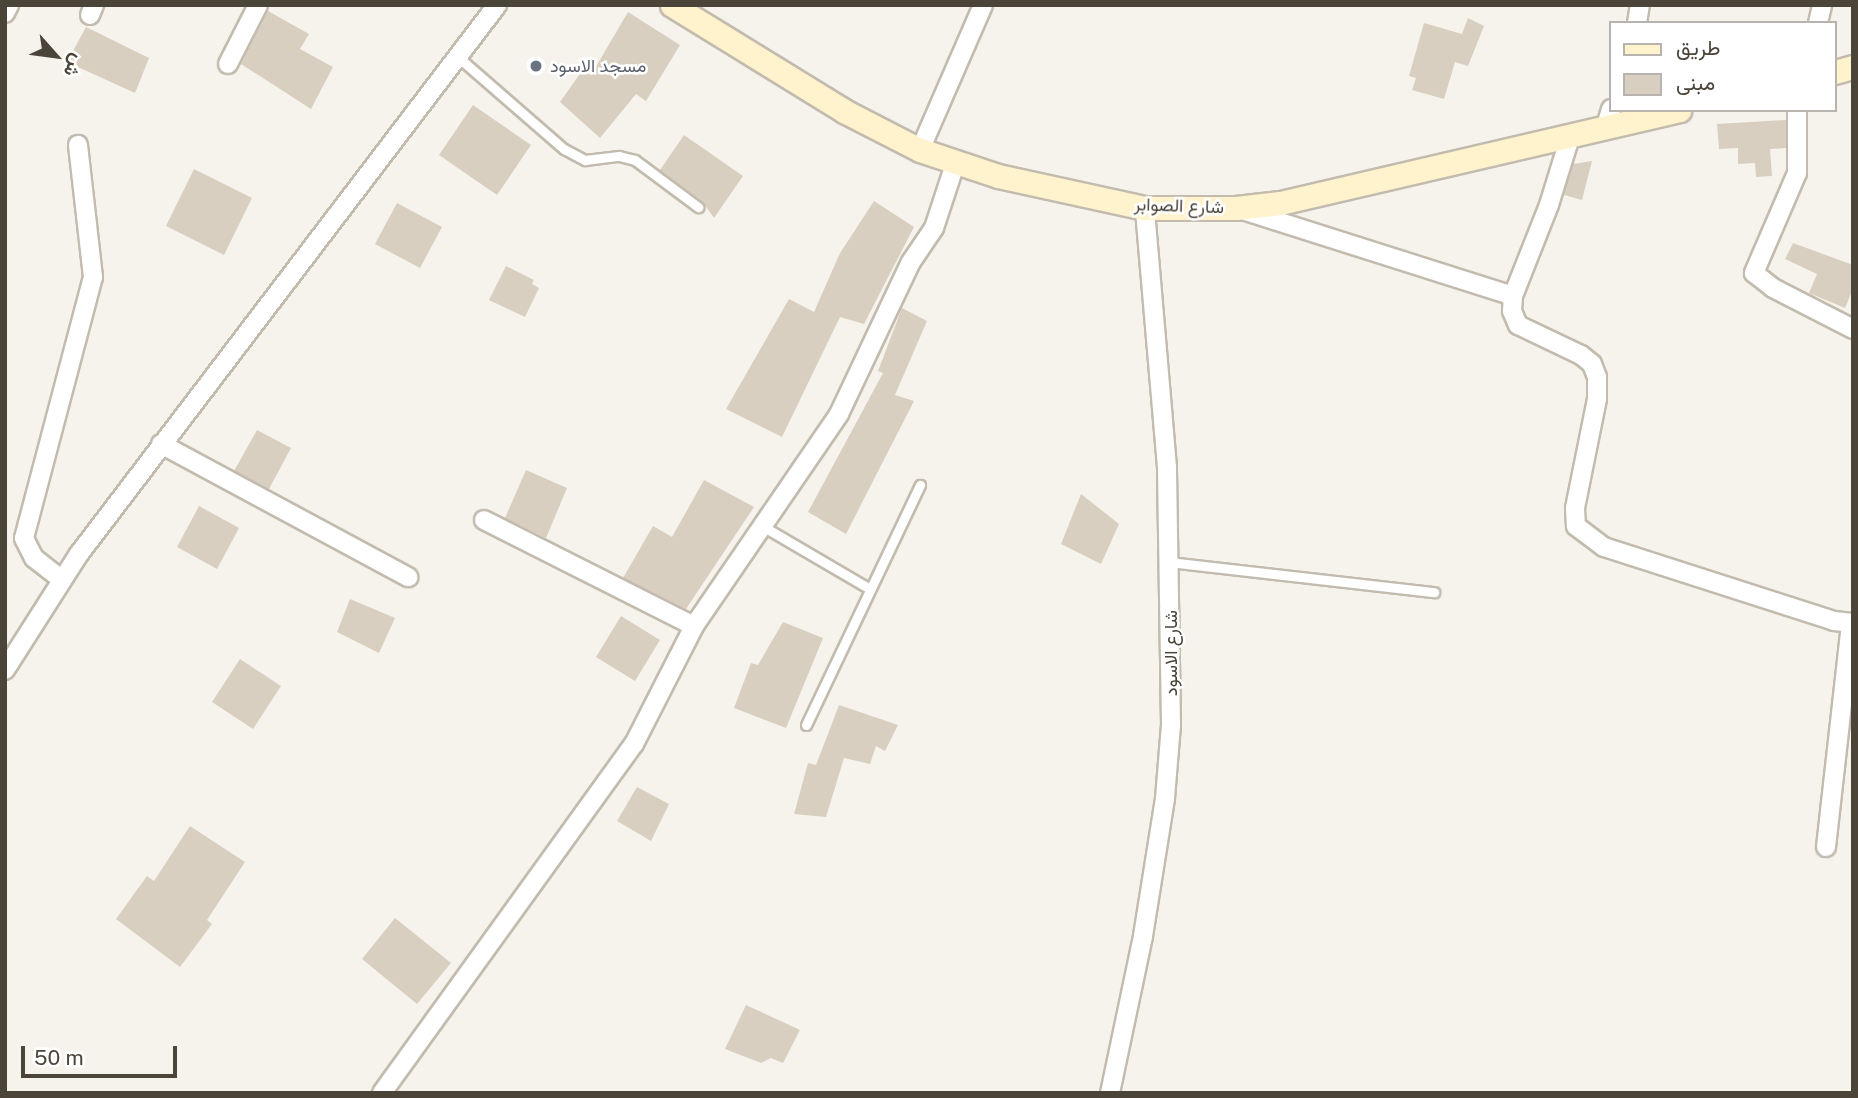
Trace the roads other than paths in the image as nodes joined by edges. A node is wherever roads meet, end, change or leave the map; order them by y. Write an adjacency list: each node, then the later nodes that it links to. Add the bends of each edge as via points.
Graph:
1 (9, 5): 6 (street)
2 (258, 5): 8 (street)
3 (497, 5): 7 (street)
4 (672, 5): 16 (street, شارع الصوابر, via 844,111)
5 (983, 5): 16 (street)
6 (5, 13)
7 (458, 57): 18 (lane, via 564,149 585,160 619,156 635,160); 23 (street)
8 (228, 64)
9 (1837, 74): 10 (street)
10 (1853, 81)
11 (1663, 112): 13 (street, شارع الصوابر)
12 (1797, 112): 22 (street, via 1797,173 1755,273 1773,288)
13 (1608, 119): 14 (street, شارع الصوابر)
14 (1570, 137): 20 (street, شارع الصوابر, via 1280,203); 21 (street)
15 (78, 145): 29 (street, via 93,277 24,538 34,558)
16 (920, 150): 17 (street, شارع الصوابر)
17 (955, 164): 19 (street, شارع الصوابر); 26 (street, via 934,228 911,262 839,414)
18 (698, 207)
19 (1145, 208): 20 (street, شارع الصوابر); 27 (street, شارع الاسود, via 1167,467)
20 (1236, 208): 21 (street)
21 (1513, 296): 32 (street, via 1518,325 1581,355 1592,364 1597,377 1597,399 1575,508 1576,526 1585,536 1604,547)
22 (1853, 329)
23 (161, 444): 28 (street); 29 (street)
24 (920, 485): 30 (lane)
25 (484, 520): 33 (street)
26 (764, 527): 30 (lane); 33 (street)
27 (1169, 562): 31 (lane); 38 (street, شارع الاسود, via 1171,725 1165,798 1143,936)
28 (408, 577)
29 (61, 579): 34 (street)
30 (870, 589): 35 (lane)
31 (1434, 592)
32 (1852, 623): 36 (street)
33 (694, 626): 37 (street, via 634,744)
34 (5, 670)
35 (806, 725)
36 (1826, 848)
37 (382, 1093)
38 (1110, 1093)

